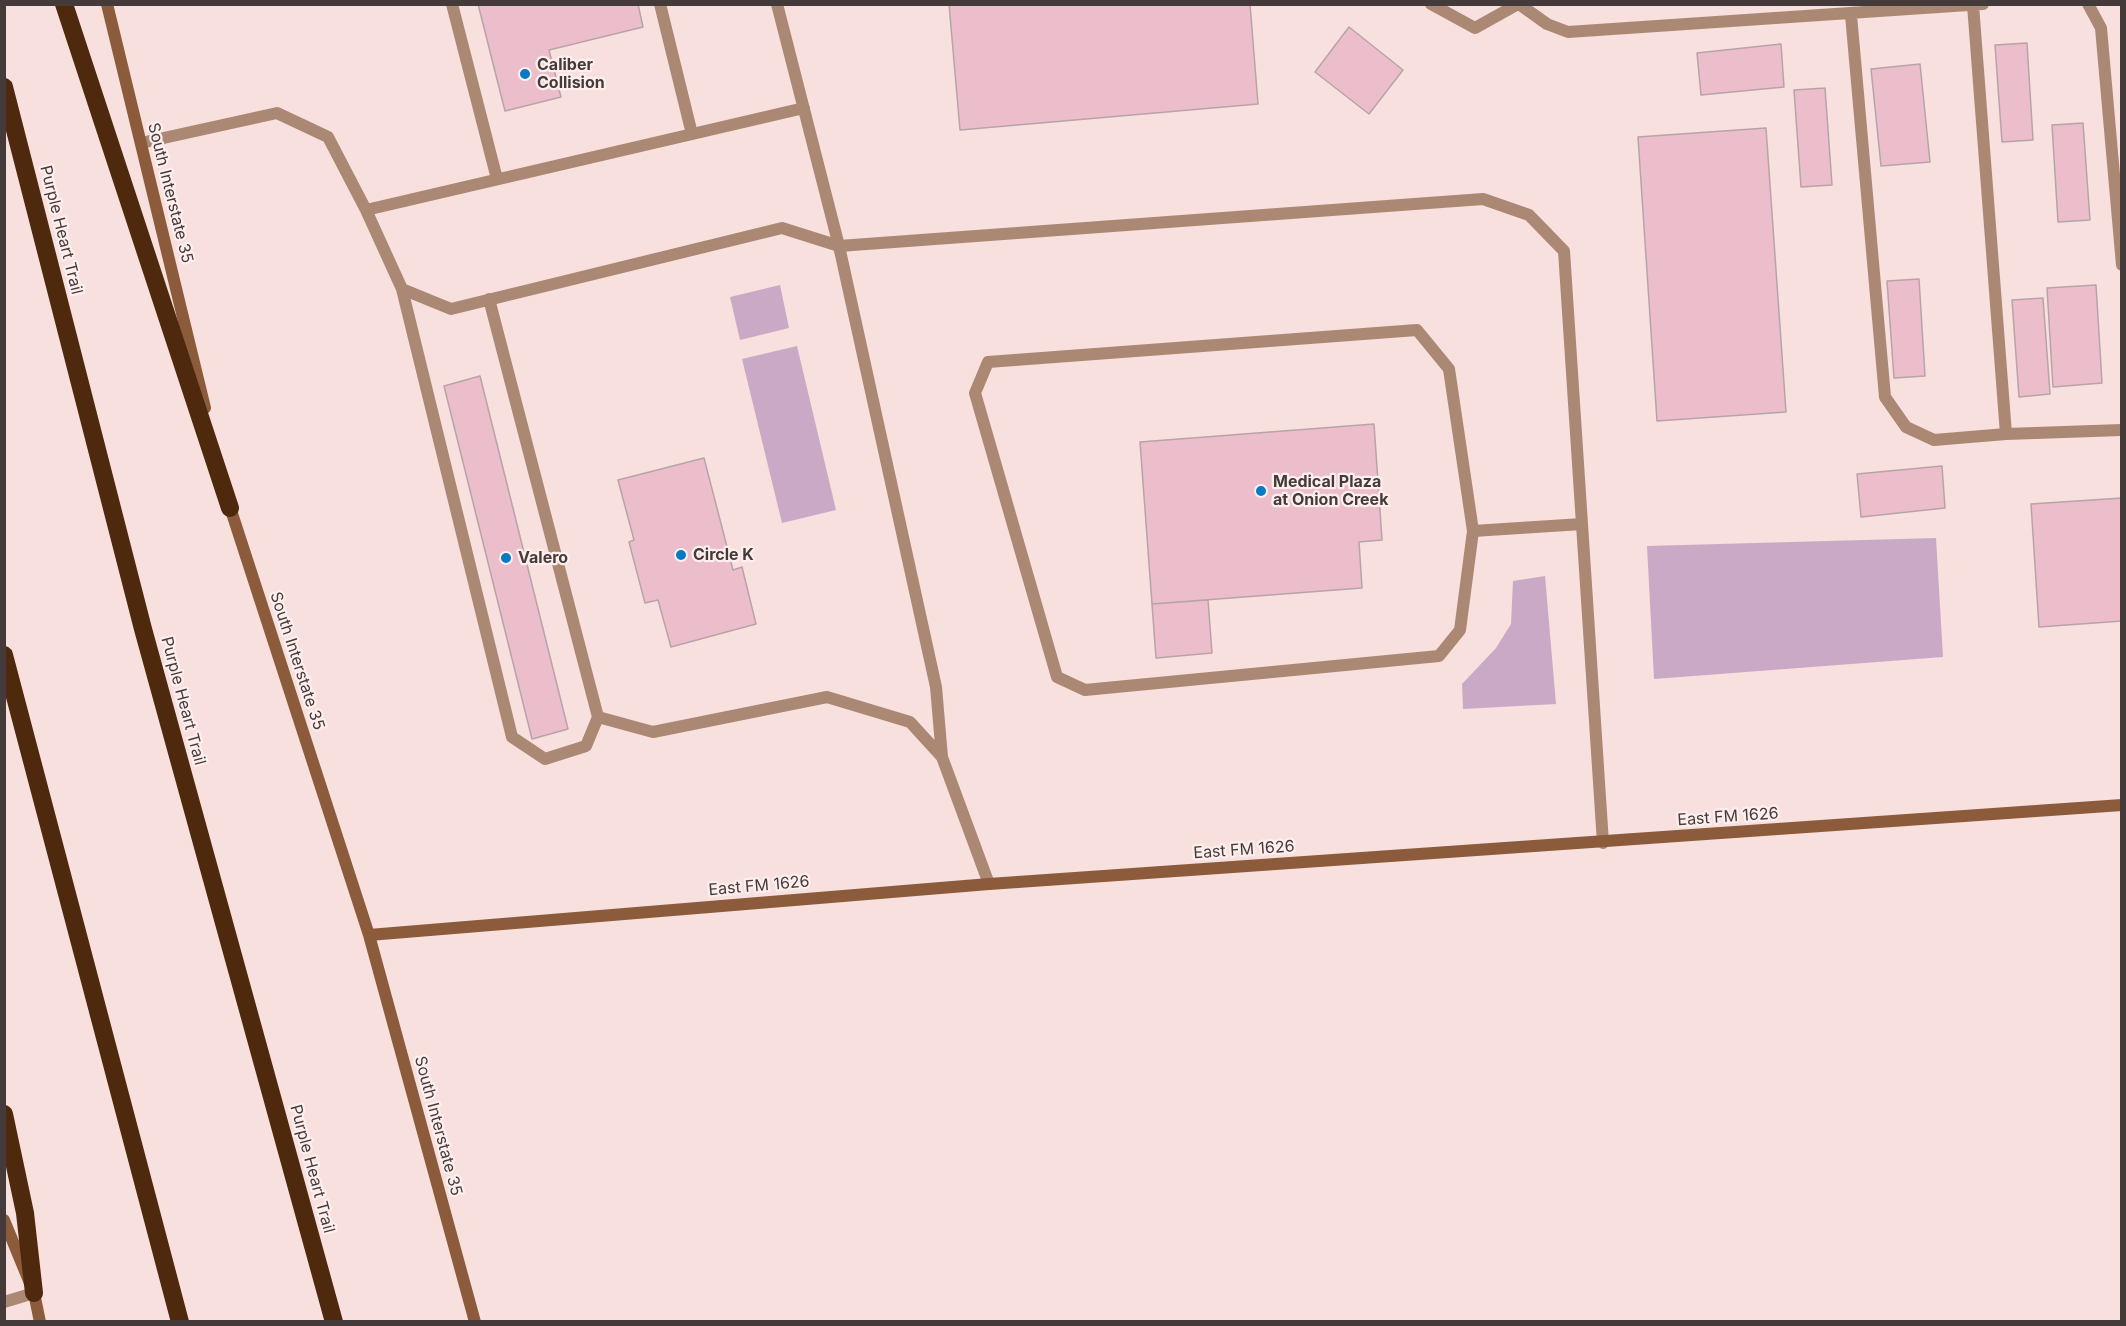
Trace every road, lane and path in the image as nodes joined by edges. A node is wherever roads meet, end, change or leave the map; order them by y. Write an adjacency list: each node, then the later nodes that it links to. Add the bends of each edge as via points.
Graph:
1 (64, 4): 24 (highway)
2 (107, 4): 15 (main road, South Interstate 35)
3 (452, 4): 16 (lane)
4 (660, 4): 14 (lane)
5 (777, 4): 13 (lane)
6 (1431, 4): 7 (lane, via 1475,28)
7 (1518, 4): 11 (lane, via 1547,24 1568,32)
8 (1983, 4): 10 (lane)
9 (2088, 4): 19 (lane, via 2101,28)
10 (1973, 5): 11 (lane); 23 (lane)
11 (1851, 15): 23 (lane, via 1885,397 1906,427 1934,440)
12 (4, 87): 40 (highway, Purple Heart Trail, via 143,629)
13 (804, 108): 14 (lane); 18 (lane)
14 (692, 134): 16 (lane)
15 (141, 143): 17 (lane, via 277,113 328,136); 24 (main road, South Interstate 35)
16 (497, 179): 17 (lane)
17 (366, 210): 20 (lane)
18 (839, 246): 21 (lane, via 782,228); 25 (lane, via 1483,199 1529,215 1564,251); 29 (lane, via 936,687)
19 (2121, 265)
20 (402, 289): 21 (lane, via 451,309); 28 (lane, via 512,737 545,759 586,746)
21 (489, 299): 28 (lane)
22 (2121, 430): 23 (lane)
23 (2006, 434)
24 (230, 508): 33 (main road, South Interstate 35)
25 (1582, 524): 26 (lane); 31 (lane)
26 (1473, 531): 26 (lane, via 1449,369 1417,330 988,362 975,393 1057,677 1085,690 1439,656 1460,630)
27 (4, 655): 39 (highway)
28 (597, 717): 29 (lane, via 653,732 827,697 910,722)
29 (942, 757): 32 (lane)
30 (2121, 805): 31 (main road, East FM 1626)
31 (1603, 843): 32 (main road, East FM 1626)
32 (988, 884): 33 (main road, East FM 1626)
33 (369, 935): 41 (main road, South Interstate 35)
34 (4, 1114): 36 (highway, via 26,1213)
35 (4, 1220): 36 (main road)
36 (34, 1293): 37 (lane); 38 (main road)
37 (4, 1302)
38 (40, 1322)
39 (180, 1322)
40 (334, 1322)
41 (475, 1322)

